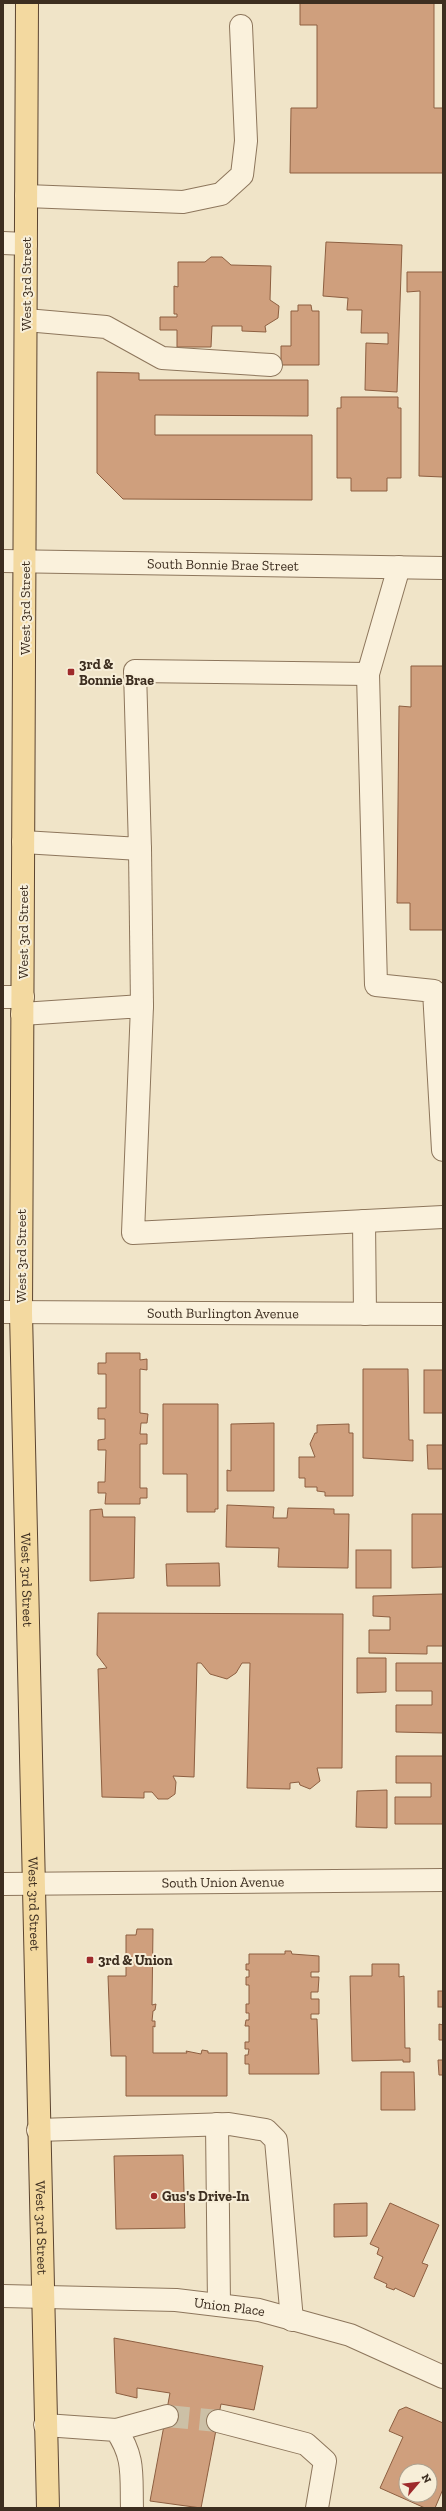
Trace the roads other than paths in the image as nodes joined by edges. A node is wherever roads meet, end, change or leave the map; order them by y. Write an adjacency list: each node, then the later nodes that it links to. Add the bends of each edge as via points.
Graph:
1 (27, 3): 3 (main road, West 3rd Street)
2 (241, 26): 3 (street, via 246,141 242,174 221,194 183,202)
3 (26, 196): 5 (main road, West 3rd Street)
4 (3, 243): 5 (street)
5 (26, 244): 6 (main road, West 3rd Street)
6 (26, 320): 7 (street, via 106,327 162,358); 9 (main road, West 3rd Street)
7 (271, 365)
8 (3, 561): 9 (street, South Bonnie Brae Street)
9 (25, 561): 10 (street, South Bonnie Brae Street); 13 (main road, West 3rd Street)
10 (399, 568): 11 (street, South Bonnie Brae Street); 12 (street)
11 (443, 568)
12 (368, 674): 14 (street, via 135,671); 17 (street, via 376,985 434,991)
13 (24, 842): 14 (street); 15 (main road, West 3rd Street)
14 (140, 849): 16 (street)
15 (16, 1003): 16 (street); 20 (main road, West 3rd Street)
16 (142, 1006): 19 (street, via 133,1234)
17 (443, 1150)
18 (443, 1217): 19 (street)
19 (364, 1221): 21 (street)
20 (12, 1312): 21 (street, South Burlington Avenue); 25 (main road, West 3rd Street)
21 (365, 1314): 22 (street, South Burlington Avenue)
22 (443, 1314)
23 (443, 1880): 25 (street, South Union Avenue)
24 (3, 1884): 25 (street, South Union Avenue)
25 (33, 1884): 27 (main road, West 3rd Street)
26 (217, 2124): 27 (street); 30 (street); 31 (street, via 266,2130 276,2140)
27 (38, 2130): 29 (main road, West 3rd Street)
28 (3, 2296): 29 (street, Union Place)
29 (42, 2298): 30 (street, Union Place, via 176,2300); 35 (main road, West 3rd Street)
30 (219, 2305): 31 (street, Union Place, via 259,2310)
31 (292, 2320): 32 (street, Union Place, via 350,2335)
32 (443, 2377)
33 (166, 2416): 36 (street)
34 (218, 2421): 39 (street, via 306,2444 325,2461)
35 (46, 2425): 36 (street); 37 (main road, West 3rd Street)
36 (116, 2430): 38 (street, via 127,2445 131,2464)
37 (48, 2508)
38 (132, 2508)
39 (317, 2508)

